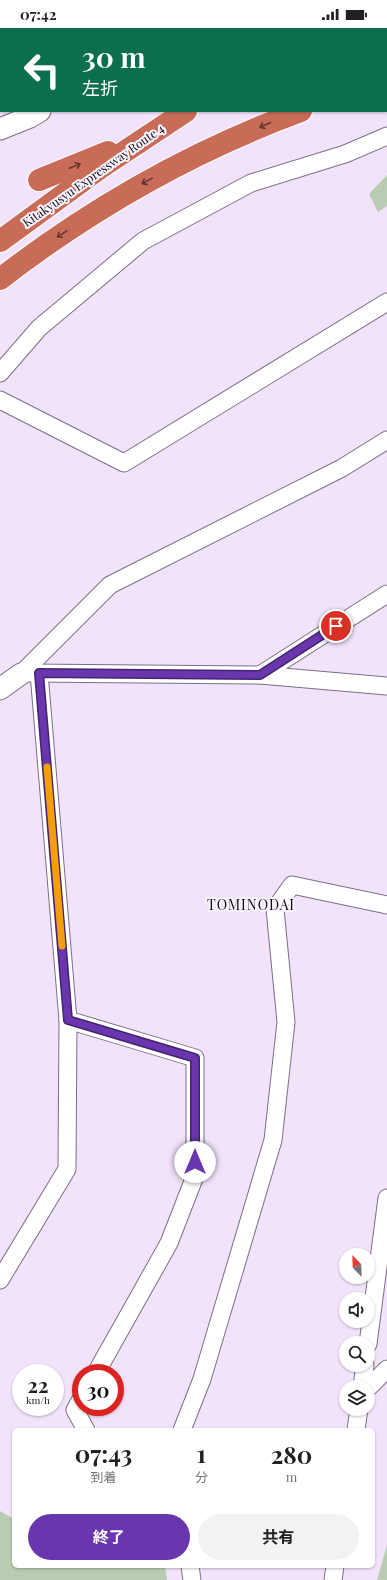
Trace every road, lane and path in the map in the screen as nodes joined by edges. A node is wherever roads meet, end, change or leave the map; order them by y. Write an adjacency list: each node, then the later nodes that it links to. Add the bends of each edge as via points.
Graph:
1 (38, 112): 4 (street)
2 (184, 112): 5 (highway, Kitakyusyu Expressway Route 4)
3 (298, 112): 9 (highway, one-way to 9, via 209,149 150,180 94,212 37,250)
4 (0, 129)
5 (149, 135): 7 (highway, one-way to 5); 8 (highway, Kitakyusyu Expressway Route 4)
6 (387, 136): 11 (street, via 345,154 252,183 143,242 39,328)
7 (38, 180)
8 (0, 241)
9 (0, 279)
10 (387, 302): 12 (street, via 124,463)
11 (0, 373)
12 (0, 400)
13 (387, 440): 15 (street, via 342,468 110,585)
14 (387, 594): 16 (street)
15 (30, 673): 16 (street); 18 (street); 20 (street)
16 (260, 675): 17 (street)
17 (387, 686)
18 (0, 689)
19 (387, 905): 30 (street, via 292,885 275,909 286,1022 273,1140 202,1379)
20 (68, 1020): 22 (street, via 67,1169); 24 (street, via 195,1058 195,1176 169,1243)
21 (387, 1198): 23 (street)
22 (0, 1280)
23 (369, 1336)
24 (101, 1364)
25 (387, 1369): 26 (street)
26 (375, 1381)
27 (78, 1416): 29 (street)
28 (358, 1416): 31 (street)
29 (85, 1428)
30 (183, 1428)
31 (356, 1428)
32 (190, 1568): 34 (street)
33 (335, 1568): 35 (street)
34 (192, 1580)
35 (333, 1580)

